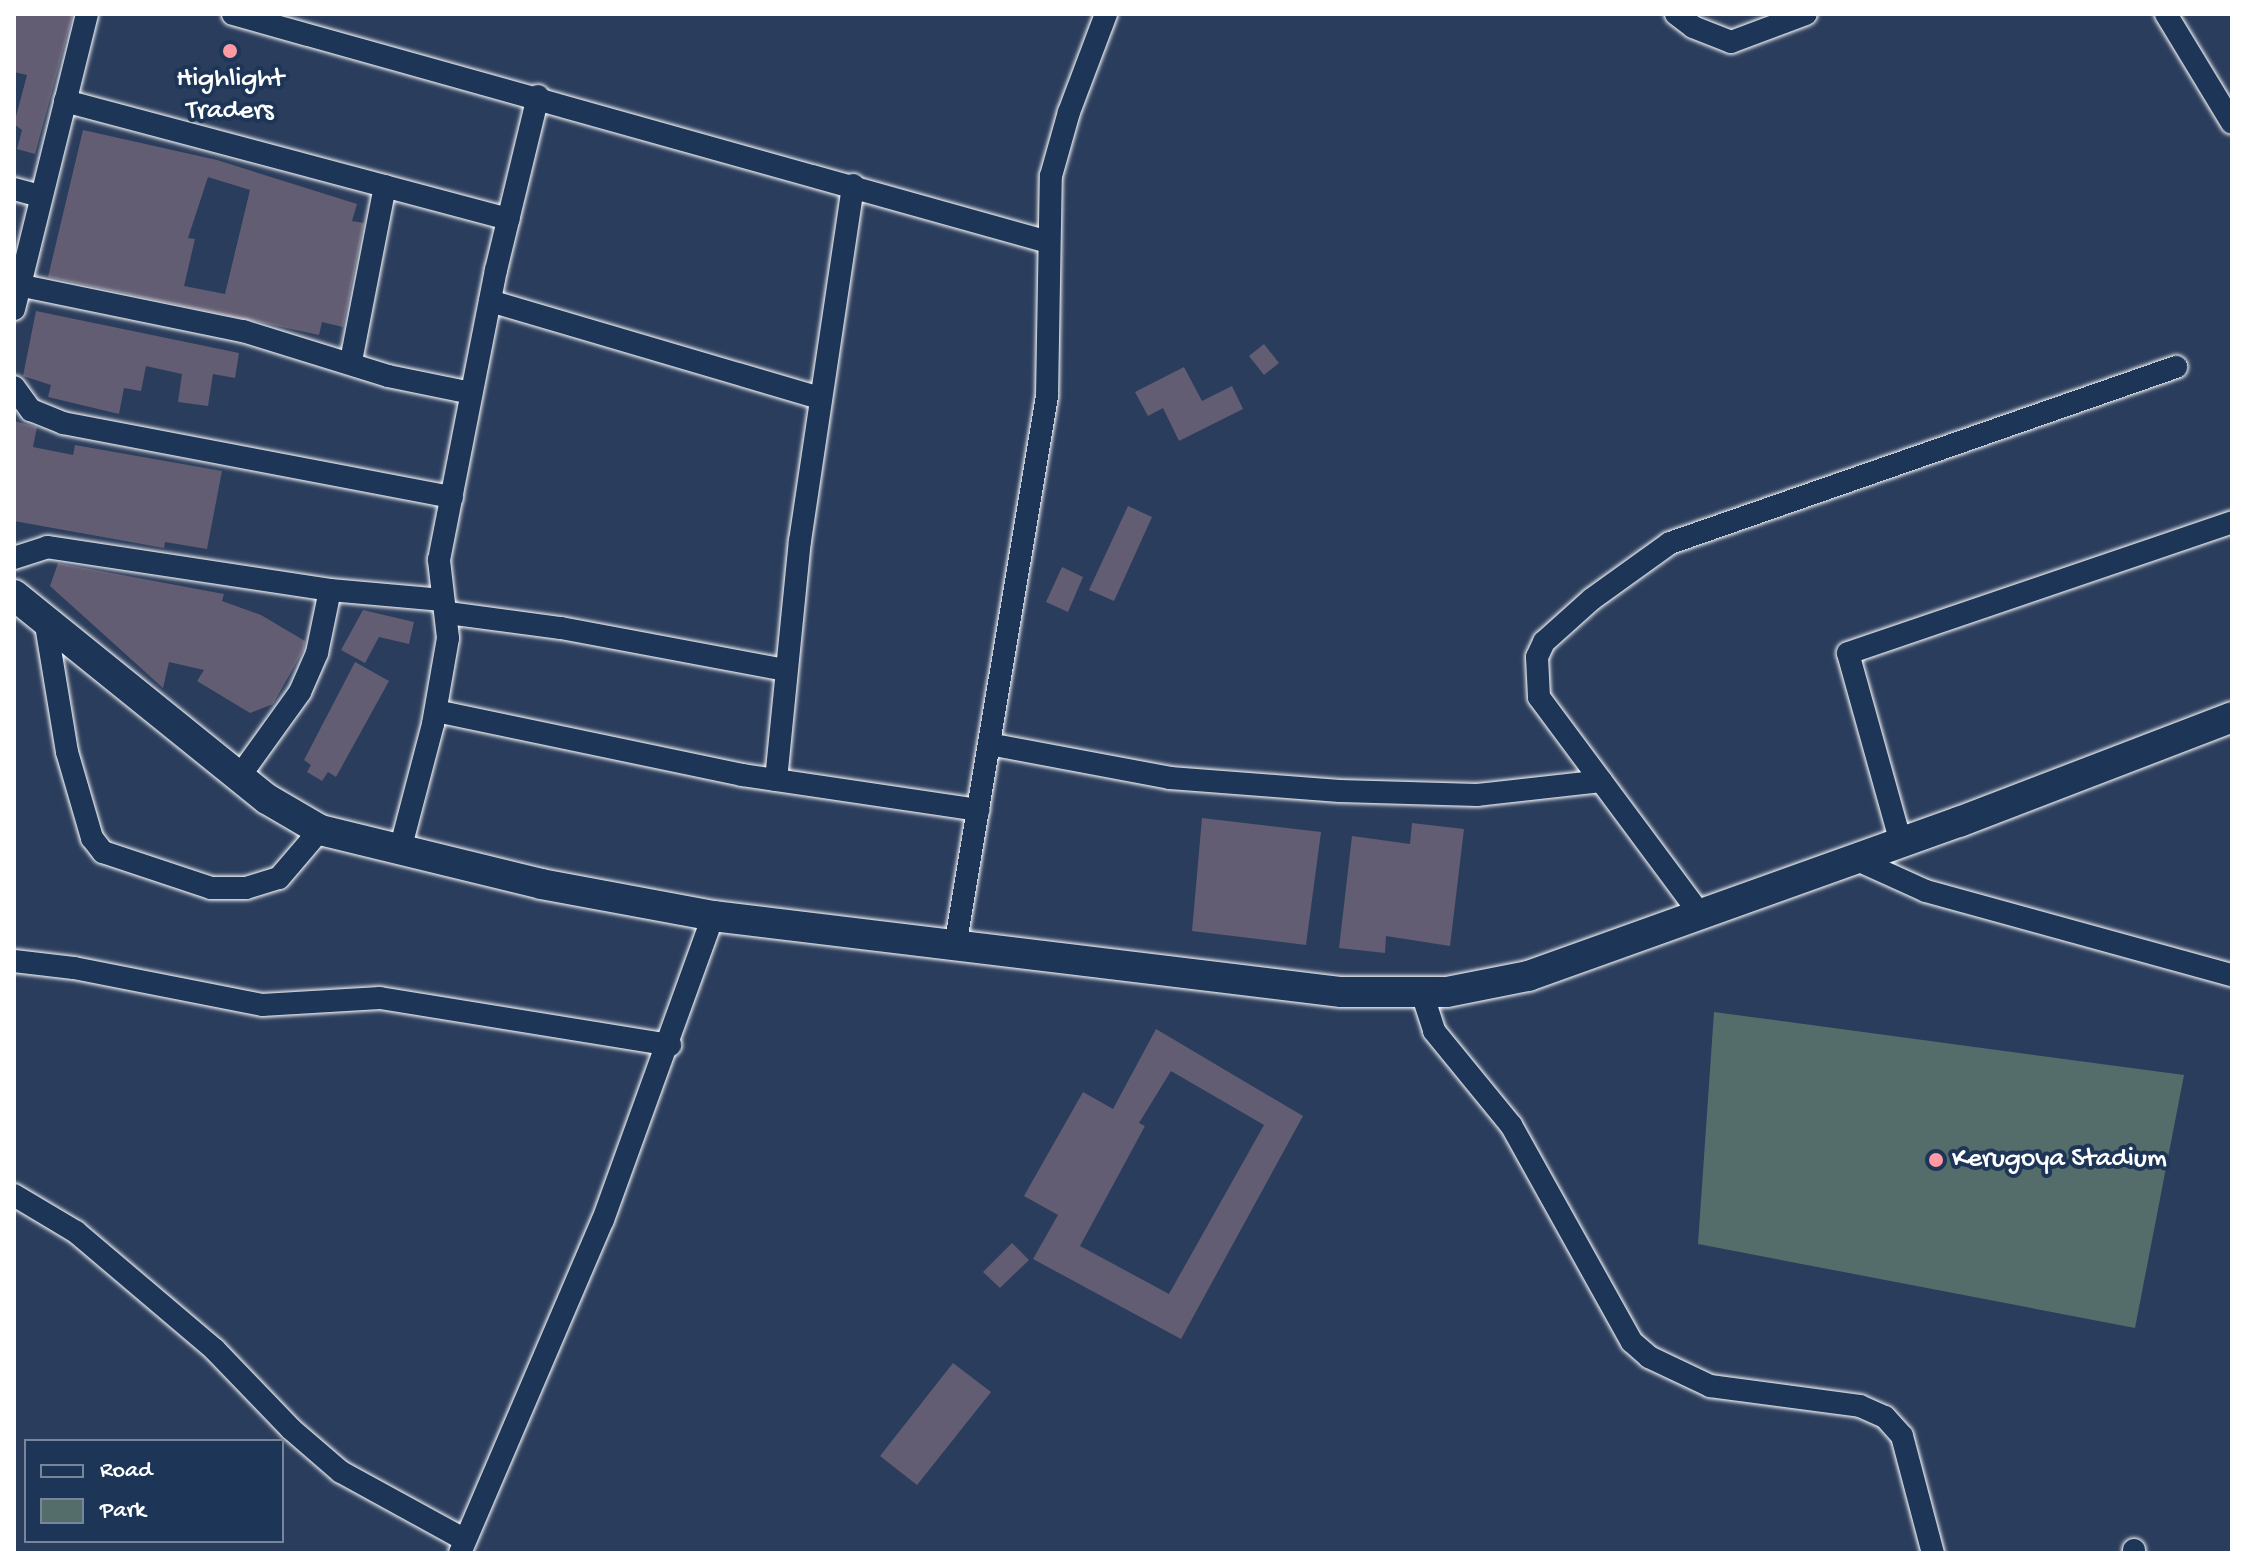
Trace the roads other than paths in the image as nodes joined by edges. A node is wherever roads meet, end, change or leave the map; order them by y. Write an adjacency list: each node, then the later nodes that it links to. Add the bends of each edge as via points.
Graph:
1 (87, 14): 8 (street)
2 (233, 14): 7 (street)
3 (1106, 14): 15 (street, via 1051,176)
4 (1676, 14): 5 (street, via 1731,42)
5 (1806, 14)
6 (2166, 14): 9 (street)
7 (538, 96): 10 (street); 14 (street)
8 (65, 101): 11 (street); 13 (street)
9 (2232, 123)
10 (853, 185): 15 (street); 23 (street)
11 (385, 186): 14 (street); 19 (street)
12 (14, 189): 13 (street)
13 (40, 196): 16 (street)
14 (509, 219): 17 (street)
15 (1048, 242): 34 (street, via 1052,334 1047,396)
16 (18, 285): 18 (street); 19 (street, via 243,331)
17 (490, 301): 22 (street); 23 (street)
18 (14, 309)
19 (351, 361): 22 (street, via 388,376)
20 (2176, 367): 37 (street, via 1670,543 1592,599 1544,642 1535,680 1539,697)
21 (14, 387): 24 (street, via 31,410 63,423)
22 (471, 393): 24 (street)
23 (820, 398): 31 (street)
24 (452, 497): 29 (street, via 439,560)
25 (2232, 522): 40 (street, via 1848,653)
26 (14, 558): 27 (street, via 47,547)
27 (330, 590): 29 (street); 35 (street, via 317,653 300,692)
28 (14, 595): 30 (main road)
29 (445, 607): 31 (street); 32 (street)
30 (45, 619): 35 (main road); 39 (street, via 67,752 92,838 103,852 211,888 246,888 284,875)
31 (785, 670): 36 (street)
32 (436, 711): 36 (street, via 602,750); 41 (street)
33 (2232, 717): 40 (main road)
34 (989, 744): 37 (street, via 1170,778 1340,791 1477,795); 38 (street)
35 (239, 777): 39 (main road)
36 (776, 780): 38 (street)
37 (1601, 781): 43 (street)
38 (978, 810): 45 (street)
39 (320, 830): 41 (main road)
40 (1901, 843): 42 (main road)
41 (400, 850): 44 (main road, via 541,884)
42 (1853, 858): 43 (main road); 47 (street, via 1926,891)
43 (1700, 914): 48 (main road, via 1528,976)
44 (713, 916): 45 (main road); 49 (street)
45 (955, 947): 48 (main road, via 1295,988)
46 (14, 961): 49 (street, via 262,1005 380,998)
47 (2232, 975)
48 (1422, 993): 52 (street, via 1434,1031 1511,1125 1632,1342 1649,1357 1710,1386 1860,1406 1885,1417 1902,1436)
49 (670, 1045): 51 (street, via 592,1248)
50 (14, 1195): 51 (street, via 76,1232 191,1329 341,1472)
51 (462, 1547)
52 (1933, 1553)

